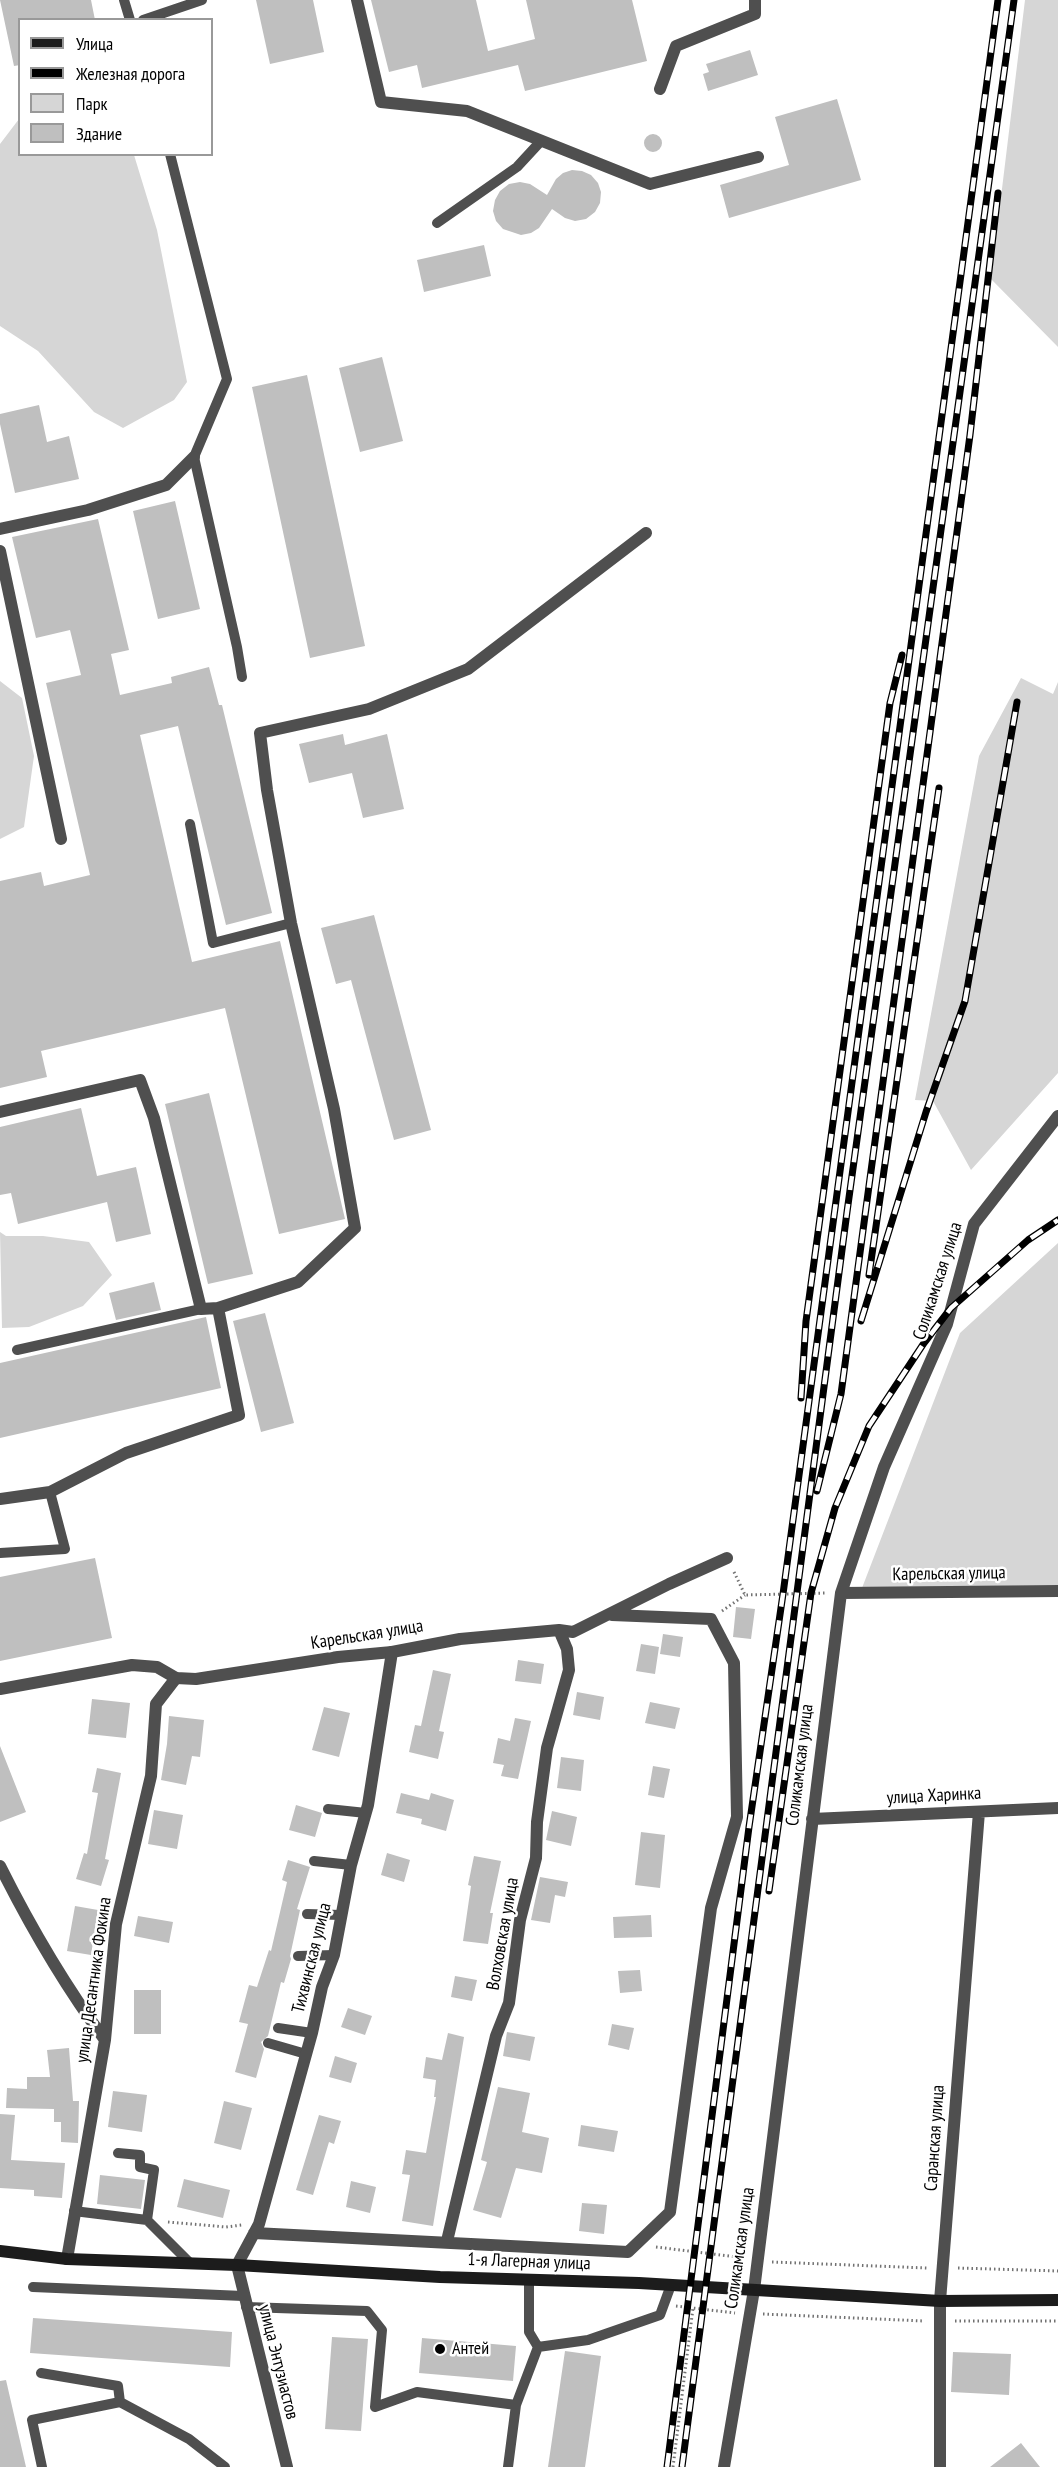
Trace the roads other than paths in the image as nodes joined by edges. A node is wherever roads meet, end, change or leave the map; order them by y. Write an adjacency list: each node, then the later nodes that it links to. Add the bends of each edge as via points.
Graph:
1 (124, 0): 5 (lane)
2 (202, 0): 6 (lane)
3 (357, 0): 8 (street, via 381,102 467,111)
4 (754, 0): 7 (street, via 755,14 676,46)
5 (129, 18)
6 (149, 18)
7 (660, 89)
8 (541, 141): 10 (street, via 650,184); 11 (lane, via 517,167)
9 (171, 156): 12 (lane, via 227,379)
10 (758, 157)
11 (437, 223)
12 (194, 457): 13 (street, via 166,485 88,510); 16 (lane)
13 (0, 529)
14 (646, 533): 19 (street, via 468,669 369,709 260,733)
15 (0, 551): 18 (street)
16 (242, 677)
17 (189, 824): 19 (lane, via 213,943)
18 (62, 839)
19 (291, 923): 22 (street, via 334,1109 355,1228 298,1282)
20 (0, 1112): 23 (street, via 140,1080 154,1118)
21 (1058, 1116): 30 (street, Соликамская улица, via 974,1224 946,1324 884,1467)
22 (218, 1308): 23 (street); 25 (street, via 239,1415 126,1453)
23 (201, 1309): 24 (lane)
24 (17, 1350)
25 (50, 1492): 26 (street); 27 (lane, via 65,1549)
26 (0, 1499)
27 (0, 1553)
28 (727, 1558): 31 (street, Карельская улица)
29 (1058, 1591): 30 (street, Карельская улица)
30 (841, 1593): 40 (street, Соликамская улица)
31 (610, 1615): 32 (street, Карельская улица, via 573,1632); 57 (street, via 711,1619 734,1663 737,1817 711,1908 670,2212 628,2252)
32 (559, 1630): 33 (street, Карельская улица, via 460,1639); 57 (street, Волховская улица, via 567,1649 568,1670 547,1748 536,1858 520,1920 509,2004 496,2036)
33 (392, 1652): 34 (street, Карельская улица, via 196,1679); 39 (street, Тихвинская улица)
34 (176, 1678): 35 (street, Карельская улица, via 158,1666 132,1665); 50 (street, улица Десантника Фокина, via 156,1704 151,1776 116,1924)
35 (0, 1689)
36 (1058, 1808): 38 (street, улица Харинка)
37 (328, 1809): 39 (lane)
38 (979, 1812): 40 (street, улица Харинка); 68 (street, Саранская улица)
39 (366, 1813): 42 (street, Тихвинская улица)
40 (812, 1820): 65 (street, Соликамская улица)
41 (314, 1862): 42 (lane)
42 (351, 1865): 45 (street, Тихвинская улица)
43 (0, 1866): 50 (street, via 52,1959)
44 (307, 1914): 45 (lane)
45 (341, 1916): 46 (street, Тихвинская улица)
46 (334, 1955): 47 (lane); 49 (street, Тихвинская улица)
47 (297, 1956)
48 (278, 2028): 49 (lane)
49 (312, 2033): 52 (street, Тихвинская улица)
50 (105, 2040): 54 (street, улица Десантника Фокина)
51 (268, 2043): 52 (lane)
52 (306, 2054): 56 (street, Тихвинская улица)
53 (118, 2152): 55 (lane, via 140,2155 140,2168 154,2170)
54 (74, 2211): 55 (lane); 59 (street, улица Десантника Фокина)
55 (147, 2220): 60 (lane)
56 (254, 2233): 57 (street); 61 (street, Тихвинская улица)
57 (447, 2241)
58 (0, 2251): 59 (main road, 1-я Лагерная улица)
59 (67, 2259): 60 (main road, 1-я Лагерная улица)
60 (191, 2264): 61 (main road, 1-я Лагерная улица)
61 (237, 2265): 62 (main road, 1-я Лагерная улица); 67 (street, улица Энтузиастов)
62 (529, 2280): 63 (main road, 1-я Лагерная улица); 69 (lane, via 529,2332)
63 (671, 2285): 65 (main road, 1-я Лагерная улица); 69 (lane, via 660,2314 588,2340)
64 (33, 2287): 67 (lane)
65 (754, 2290): 68 (main road, 1-я Лагерная улица); 77 (street, Соликамская улица)
66 (1058, 2300): 68 (main road, 1-я Лагерная улица)
67 (244, 2301): 72 (lane, via 367,2311 382,2330 375,2407 417,2392); 75 (street, улица Энтузиастов)
68 (940, 2301): 78 (street, Саранская улица)
69 (538, 2347): 72 (lane)
70 (40, 2373): 71 (lane, via 118,2386)
71 (120, 2402): 73 (lane, via 32,2420); 74 (lane, via 189,2439)
72 (516, 2405): 76 (lane)
73 (42, 2467)
74 (225, 2467)
75 (287, 2467)
76 (508, 2467)
77 (724, 2467)
78 (940, 2467)

